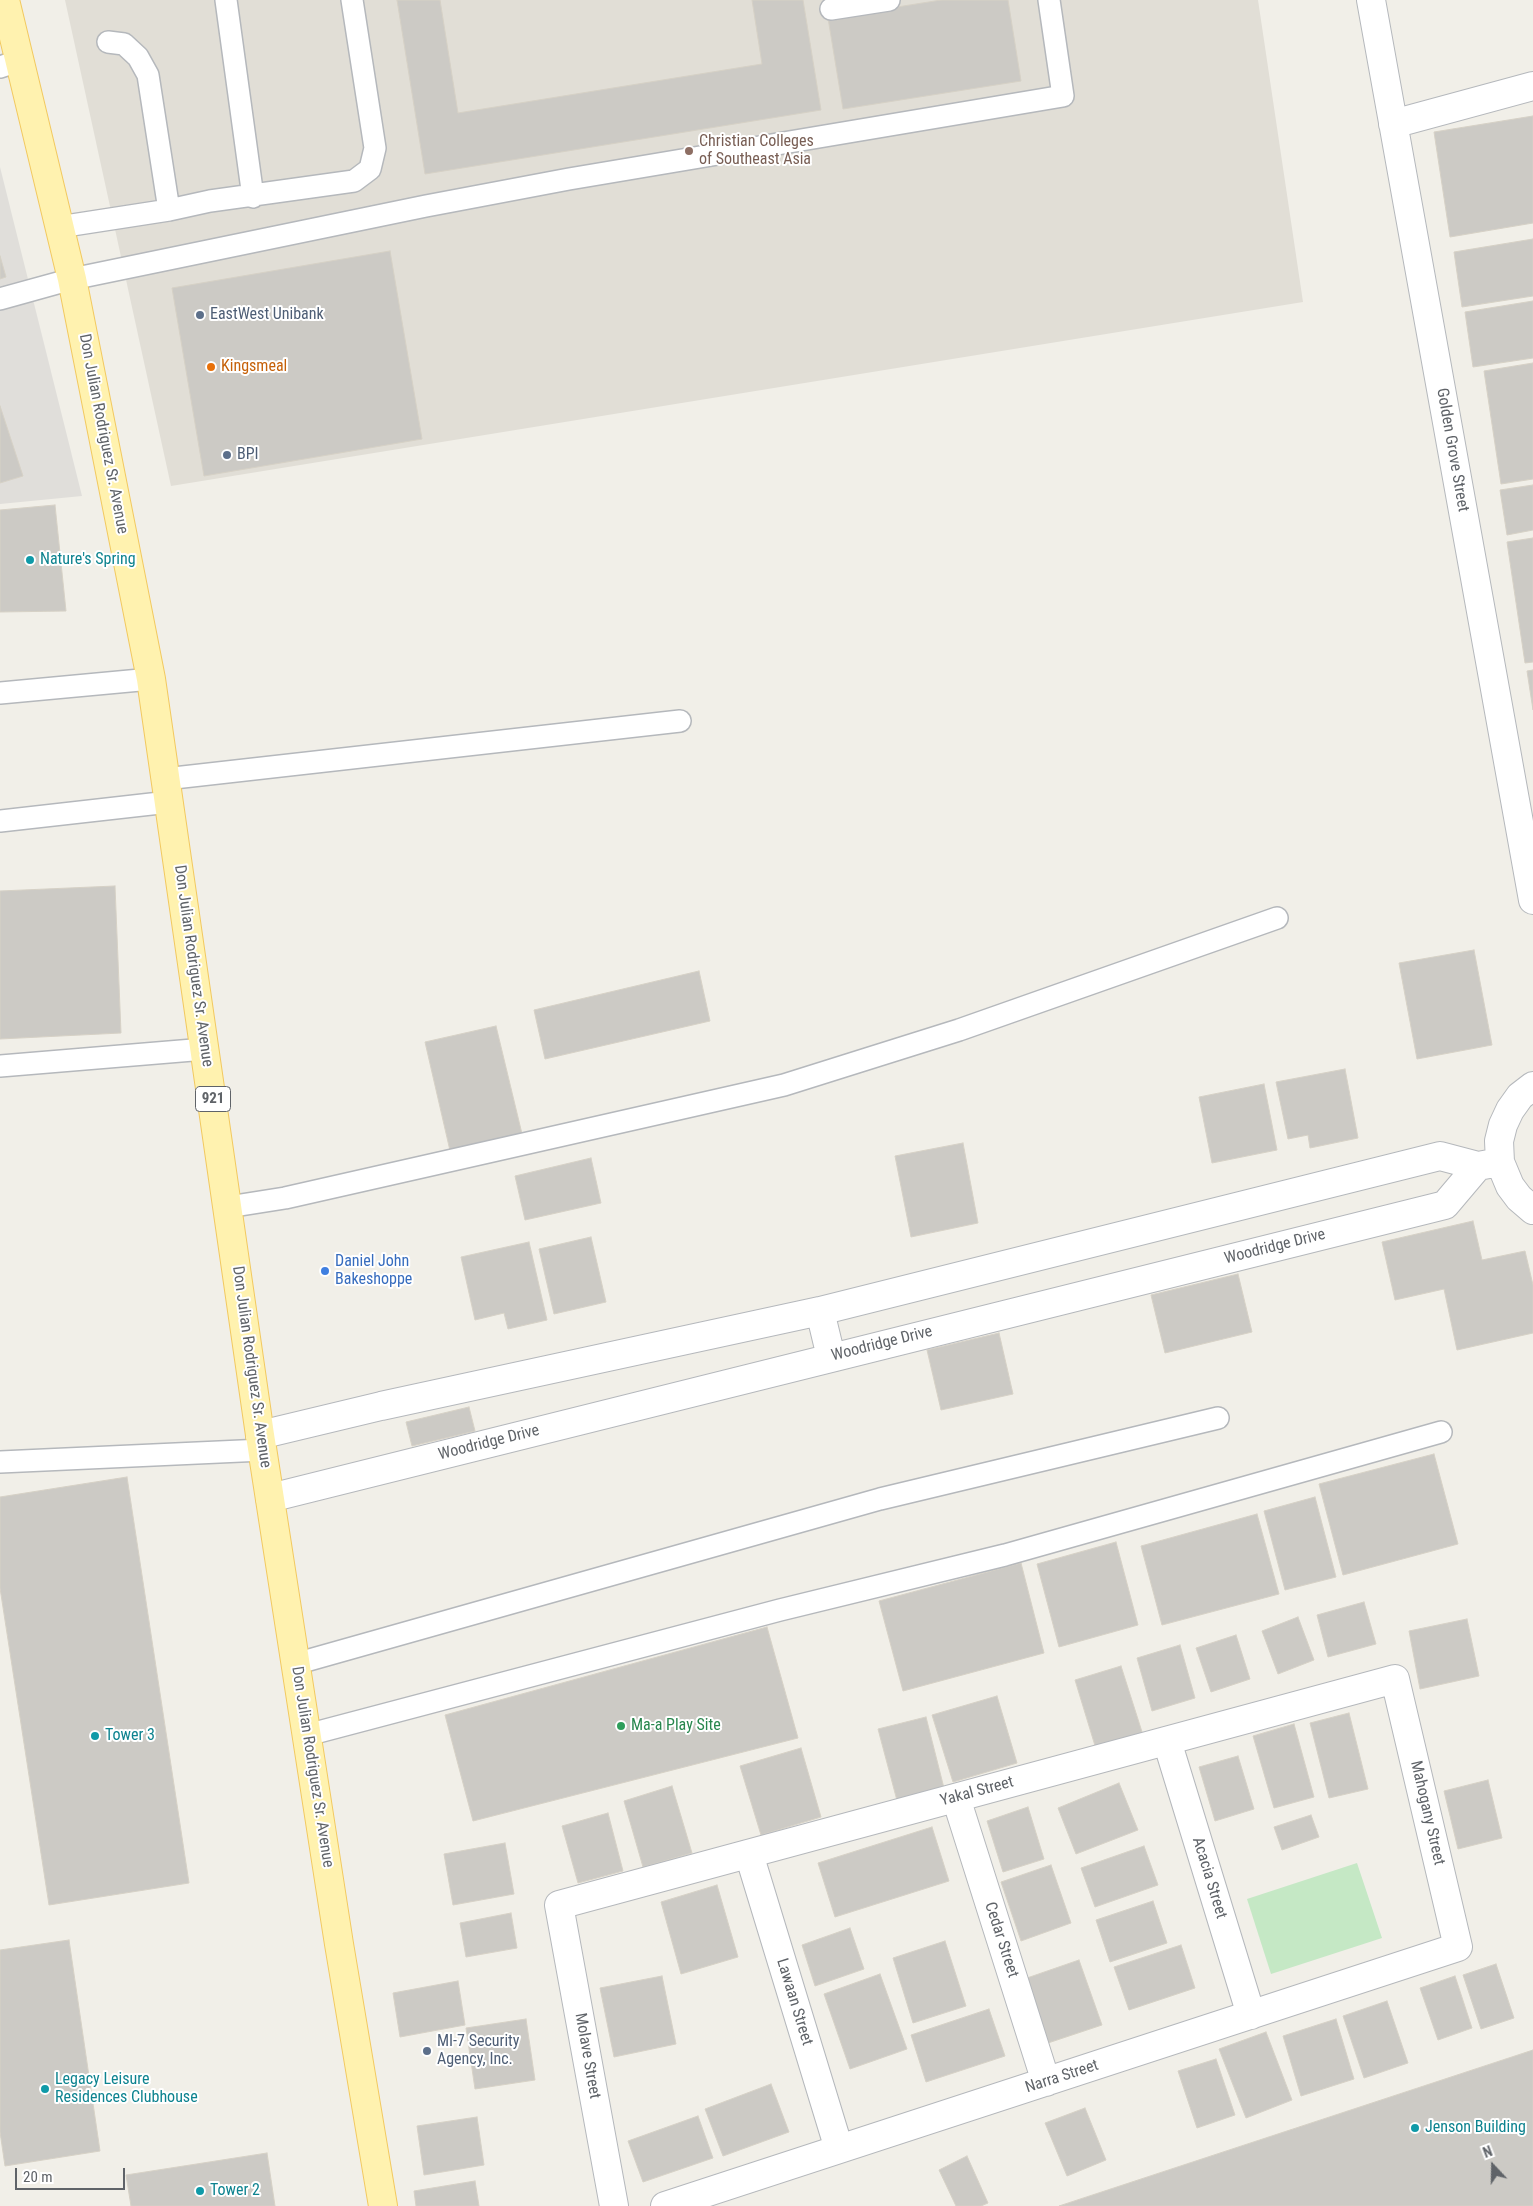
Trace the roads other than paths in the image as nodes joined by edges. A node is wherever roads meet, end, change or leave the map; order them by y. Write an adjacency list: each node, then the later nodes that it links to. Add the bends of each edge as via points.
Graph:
1 (5, 0): 9 (main road, Don Julian Rodriguez Sr. Avenue / 921)
2 (226, 0): 12 (lane)
3 (352, 0): 12 (lane, via 375,148 370,169 354,181)
4 (889, 0): 7 (lane)
5 (1049, 0): 15 (lane, via 1063,96 560,180 256,239)
6 (1371, 0): 11 (street, Golden Grove Street)
7 (831, 9)
8 (108, 42): 13 (lane, via 124,44 138,56 148,76)
9 (11, 64): 14 (main road, Don Julian Rodriguez Sr. Avenue / 921)
10 (1533, 86): 11 (street)
11 (1393, 124): 22 (street, Golden Grove Street)
12 (253, 197): 13 (lane)
13 (170, 210): 14 (lane)
14 (59, 227): 15 (main road, Don Julian Rodriguez Sr. Avenue / 921)
15 (72, 279): 16 (lane); 17 (main road, Don Julian Rodriguez Sr. Avenue / 921)
16 (0, 299)
17 (151, 679): 18 (lane); 20 (main road, Don Julian Rodriguez Sr. Avenue / 921)
18 (0, 693)
19 (680, 721): 20 (lane)
20 (167, 790): 21 (lane); 24 (main road, Don Julian Rodriguez Sr. Avenue / 921)
21 (0, 821)
22 (1533, 900)
23 (1277, 918): 28 (lane, via 959,1030 784,1085 285,1198)
24 (205, 1049): 25 (lane); 28 (main road, Don Julian Rodriguez Sr. Avenue / 921)
25 (0, 1066)
26 (1533, 1086): 27 (street, via 1520,1096 1503,1125)
27 (1489, 1164): 29 (street); 30 (street, via 1440,1156); 31 (street, Woodridge Drive, via 1445,1205)
28 (228, 1207): 34 (main road, Don Julian Rodriguez Sr. Avenue / 921)
29 (1533, 1210)
30 (820, 1311): 31 (street); 34 (street, via 381,1406)
31 (831, 1357): 36 (street, Woodridge Drive)
32 (1218, 1418): 37 (lane, via 880,1499)
33 (1441, 1432): 39 (lane, via 1005,1555 780,1610)
34 (262, 1443): 35 (lane); 36 (main road, Don Julian Rodriguez Sr. Avenue / 921)
35 (0, 1462)
36 (270, 1498): 37 (main road, Don Julian Rodriguez Sr. Avenue / 921)
37 (296, 1664): 39 (main road, Don Julian Rodriguez Sr. Avenue / 921)
38 (1395, 1679): 40 (street, Yakal Street); 44 (street, Mahogany Street)
39 (306, 1735): 48 (main road, Don Julian Rodriguez Sr. Avenue / 921)
40 (1166, 1741): 41 (street, Yakal Street); 45 (street, Acacia Street)
41 (956, 1798): 42 (street, Yakal Street); 46 (street, Cedar Street)
42 (749, 1854): 43 (street, Yakal Street); 47 (street, Lawaan Street)
43 (559, 1905): 49 (street, Molave Street)
44 (1458, 1947): 45 (street, Narra Street)
45 (1251, 2015): 46 (street, Narra Street)
46 (1046, 2082): 47 (street, Narra Street)
47 (839, 2149): 50 (street, Narra Street)
48 (383, 2206)
49 (614, 2206)
50 (665, 2206)

